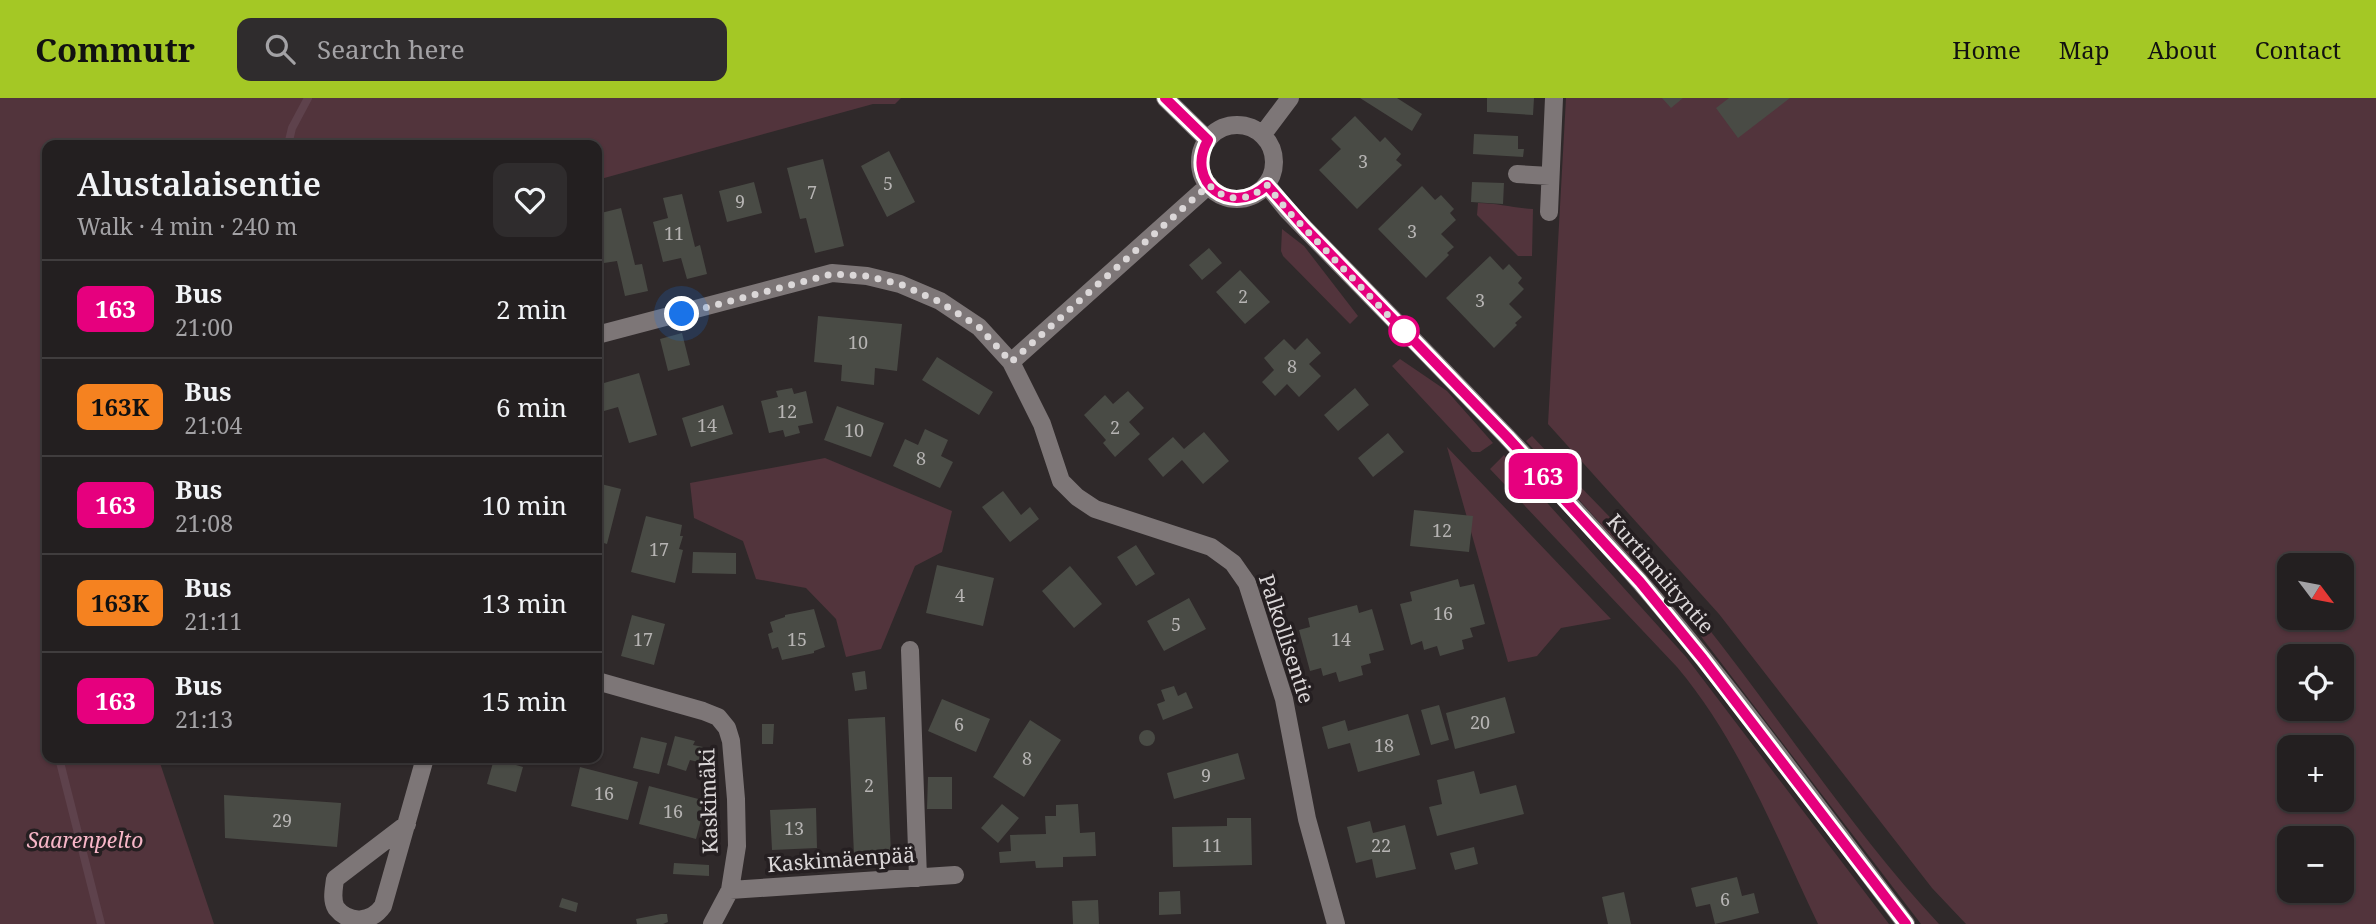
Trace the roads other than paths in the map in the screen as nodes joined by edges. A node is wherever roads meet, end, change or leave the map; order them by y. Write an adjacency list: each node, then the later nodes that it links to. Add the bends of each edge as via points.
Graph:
1 (1165, 98): 5 (street)
2 (1290, 98): 4 (street)
3 (1554, 98): 7 (street)
4 (1263, 134): 5 (street, via 1235,125 1215,132); 9 (street, via 1274,155)
5 (1208, 140): 8 (street, via 1200,158)
6 (1517, 174): 7 (street)
7 (1550, 176): 10 (street)
8 (1209, 185): 9 (street, via 1223,196 1242,199); 12 (street)
9 (1267, 185): 22 (street, Kurtinniityntie, via 1640,582)
10 (1549, 212)
11 (602, 334): 12 (street, Palkollisentie, via 832,274 867,276 900,284 940,302 979,327)
12 (1011, 362): 21 (street, Palkollisentie, via 1042,424 1061,481 1077,497 1095,509 1212,547 1233,563 1247,583 1284,699 1307,819)
13 (910, 650): 18 (street)
14 (602, 682): 19 (street, Kaskimäki, via 704,710 727,728 737,846)
15 (424, 763): 16 (street)
16 (407, 824): 16 (street, via 335,879 332,896 345,917 358,922 376,917)
17 (955, 875): 18 (street, Kaskimäenpää)
18 (918, 878): 19 (street, Kaskimäenpää)
19 (730, 890): 20 (street, Kaskimäki)
20 (712, 924)
21 (1336, 924)
22 (1906, 924)

